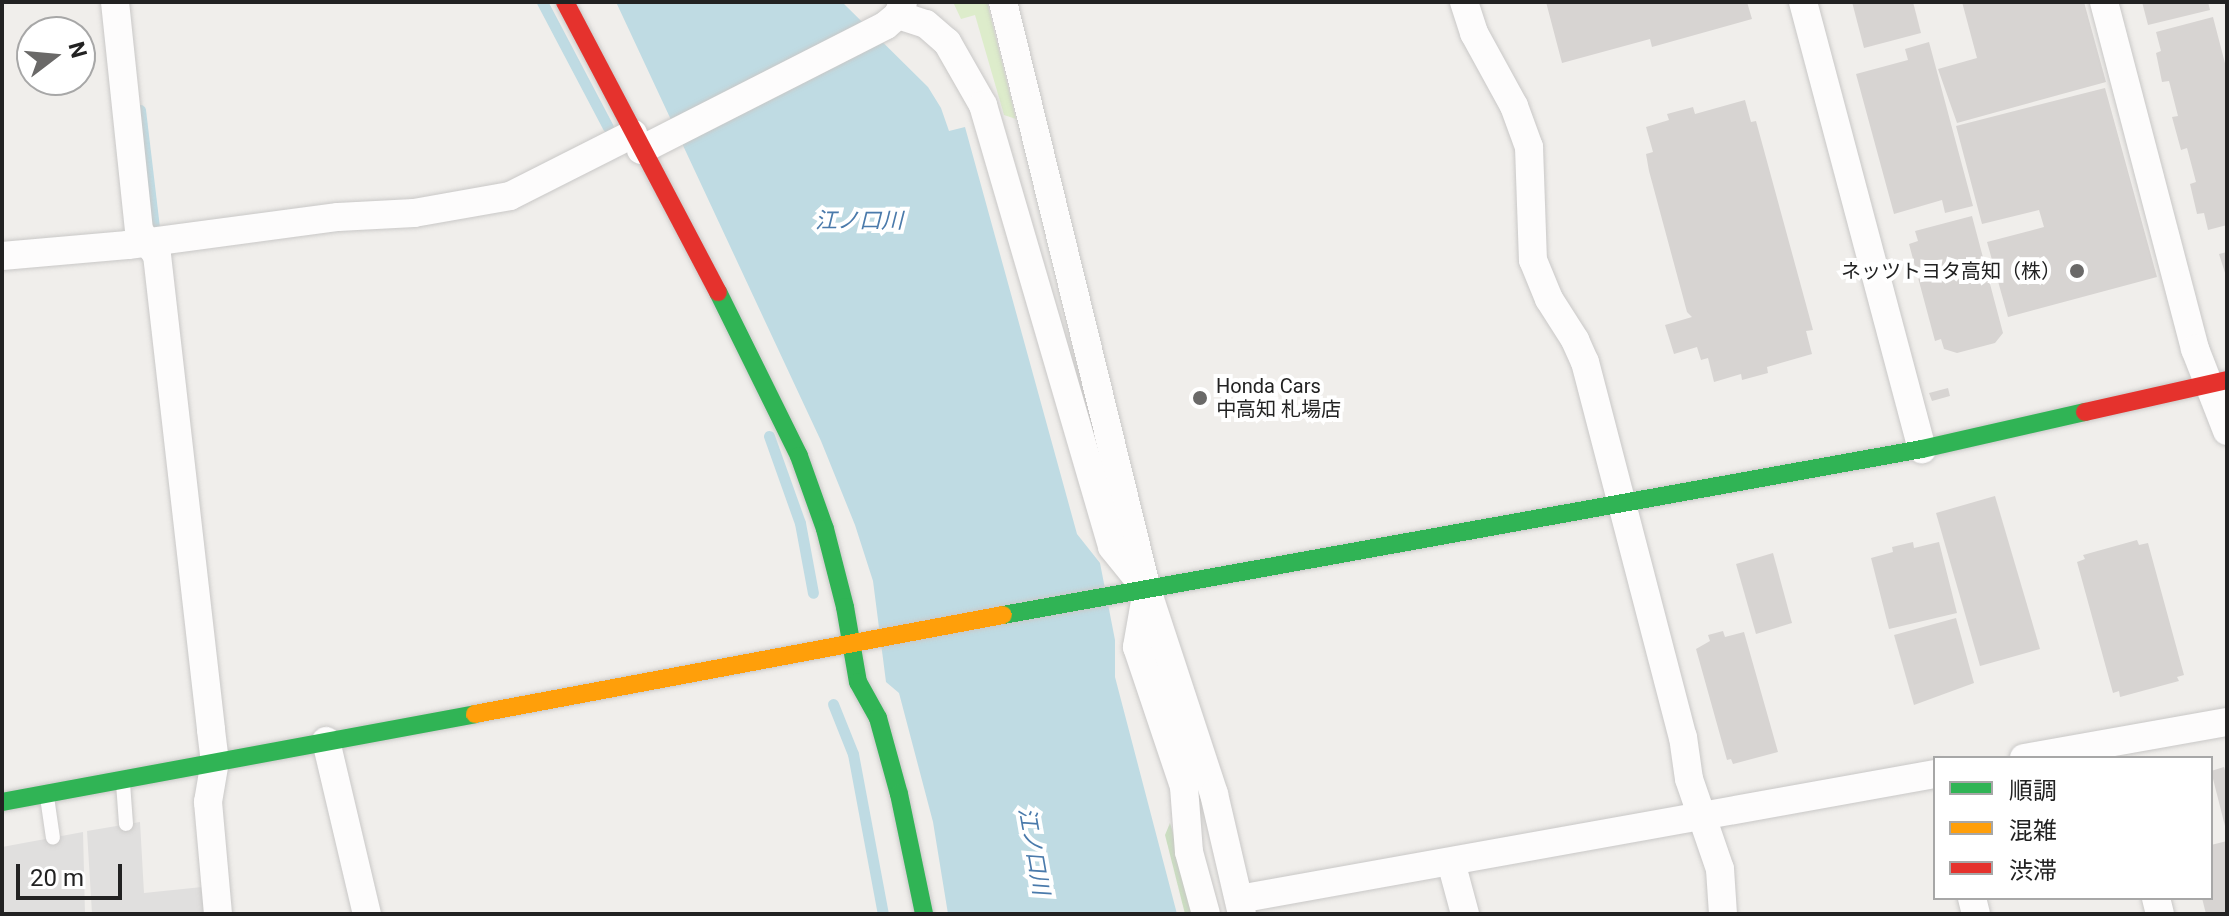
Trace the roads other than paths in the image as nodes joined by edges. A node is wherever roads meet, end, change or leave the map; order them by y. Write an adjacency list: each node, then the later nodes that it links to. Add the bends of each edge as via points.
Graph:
1 (115, 2): 9 (street, via 139,231)
2 (565, 2): 8 (street)
3 (1003, 2): 15 (street)
4 (1464, 2): 14 (street, via 1474,33 1523,128 1532,184 1533,260 1585,362)
5 (1803, 2): 13 (street)
6 (2104, 2): 11 (street, via 2195,349)
7 (896, 14): 8 (street, via 669,135); 15 (street, via 926,24 947,42 983,105 1112,547)
8 (637, 142): 9 (street, via 510,196 414,213 338,217); 16 (street, via 799,456 825,529)
9 (146, 243): 10 (street); 21 (street, via 157,255)
10 (2, 256)
11 (2218, 382): 12 (street); 13 (street)
12 (2227, 431)
13 (1922, 449): 14 (street)
14 (1622, 505): 15 (street); 26 (street)
15 (1147, 590): 16 (street); 30 (street, via 1214,794); 34 (street, via 1137,647 1184,787 1189,852)
16 (852, 646): 18 (street); 33 (street, via 858,682 878,718 895,779)
17 (2227, 722): 19 (street)
18 (326, 741): 21 (street); 32 (street)
19 (2118, 750): 20 (street)
20 (2048, 756)
21 (215, 761): 23 (street); 31 (street, via 208,802)
22 (1933, 774): 26 (street)
23 (122, 779): 24 (street); 27 (lane)
24 (47, 793): 25 (street); 28 (lane)
25 (2, 802)
26 (1701, 813): 29 (street); 36 (street, via 1720,869)
27 (126, 824)
28 (53, 838)
29 (1451, 862): 30 (street); 35 (street)
30 (1240, 906)
31 (218, 914)
32 (367, 914)
33 (924, 914)
34 (1206, 914)
35 (1465, 914)
36 (1723, 914)

